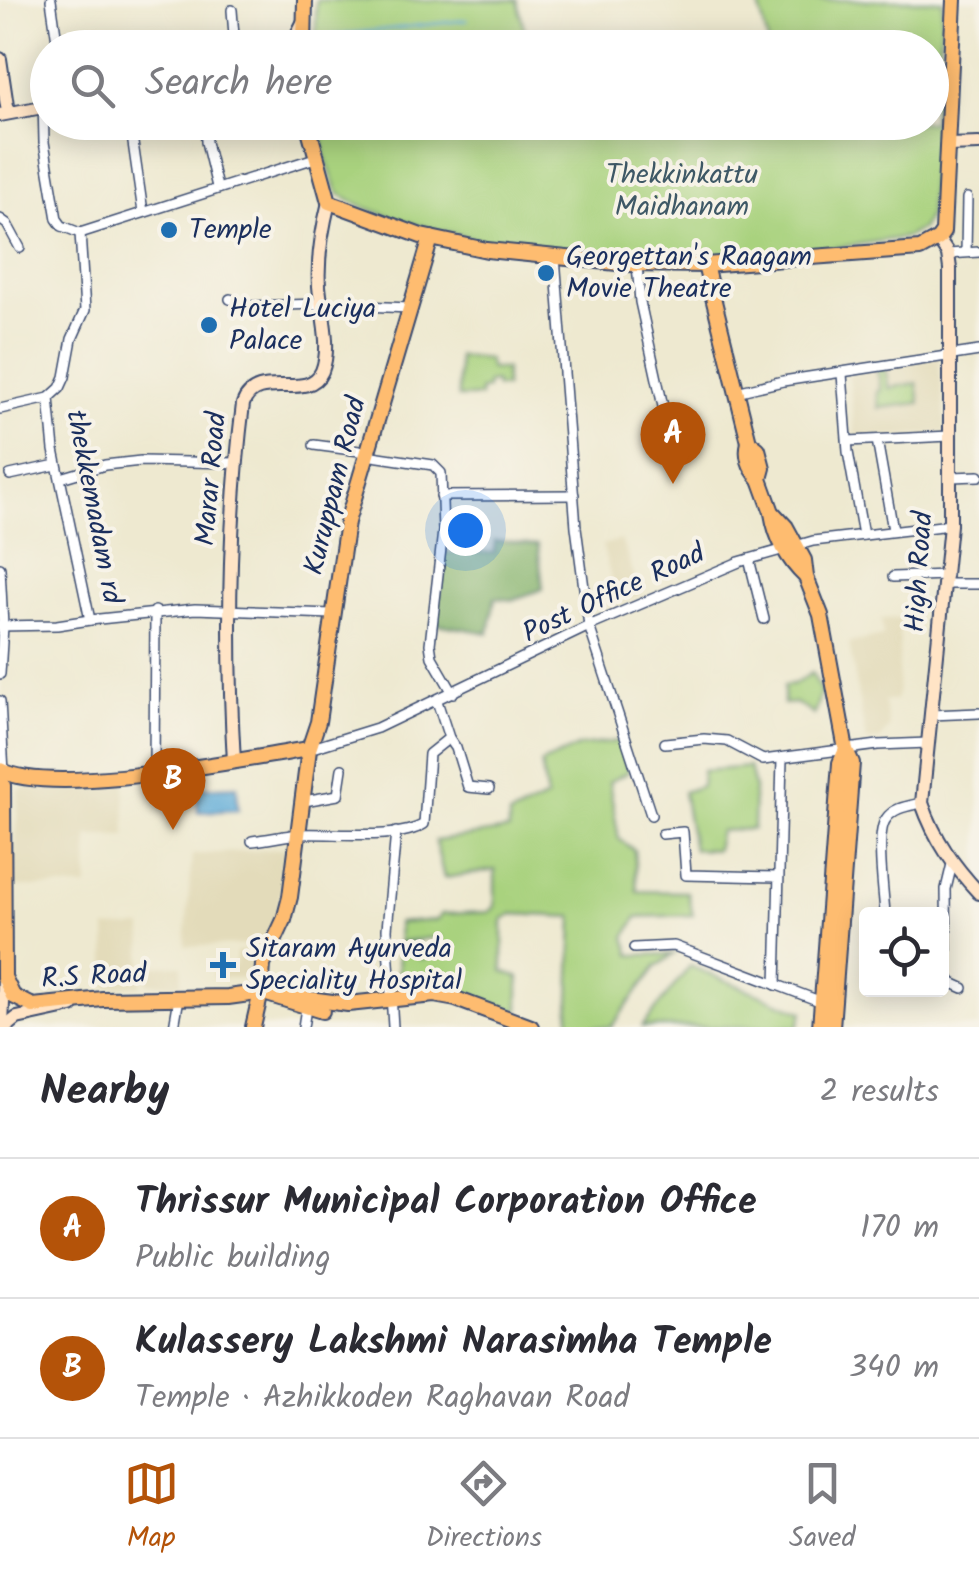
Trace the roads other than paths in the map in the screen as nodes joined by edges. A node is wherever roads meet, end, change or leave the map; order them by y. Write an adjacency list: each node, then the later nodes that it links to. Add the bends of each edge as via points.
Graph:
1 (52, 0): 6 (street)
2 (305, 0): 5 (main road)
3 (958, 1): 13 (main road)
4 (232, 10): 7 (street)
5 (305, 18): 8 (street); 9 (main road)
6 (56, 30)
7 (234, 30)
8 (299, 30)
9 (305, 30)
10 (0, 59): 12 (street)
11 (30, 105): 12 (street)
12 (4, 110)
13 (949, 131)
14 (44, 140): 27 (street, via 56,219)
15 (133, 140): 25 (street)
16 (206, 140): 22 (street)
17 (312, 140): 21 (main road)
18 (948, 140): 20 (main road)
19 (979, 144): 20 (street)
20 (948, 145): 29 (main road)
21 (315, 158): 22 (street); 24 (main road)
22 (217, 187): 25 (street)
23 (967, 198): 31 (street)
24 (329, 202): 28 (main road); 38 (street, Marar Road, via 320,235)
25 (143, 212): 27 (street)
26 (0, 219): 30 (street)
27 (80, 233): 44 (street, thekkemadam rd, via 85,310 66,376)
28 (431, 238): 34 (main road); 39 (main road, Kuruppam Road)
29 (938, 239): 33 (street); 36 (main road, via 920,249)
30 (20, 248)
31 (966, 252): 32 (street); 33 (street)
32 (979, 252)
33 (948, 254): 41 (street, High Road)
34 (555, 257): 35 (main road); 58 (street)
35 (637, 264): 36 (main road); 46 (street)
36 (705, 265): 43 (main road)
37 (230, 299): 38 (street, via 248,306)
38 (321, 304): 39 (street); 52 (street, Marar Road, via 322,372 305,385 258,388 246,396)
39 (410, 308): 51 (main road, Kuruppam Road)
40 (979, 351): 41 (street)
41 (952, 353): 42 (street); 47 (street, High Road)
42 (842, 374): 43 (street); 49 (street)
43 (736, 392): 63 (main road, via 749,442 758,449 760,479)
44 (50, 398): 45 (street); 53 (street, thekkemadam rd)
45 (0, 409)
46 (664, 411)
47 (950, 436): 48 (street); 56 (street, High Road)
48 (877, 440): 49 (street); 61 (street)
49 (848, 441): 62 (street)
50 (314, 445): 51 (street)
51 (367, 453): 59 (street, via 438,468); 71 (main road, Kuruppam Road)
52 (236, 463): 57 (street, via 141,461); 69 (street, Marar Road)
53 (56, 465): 54 (street); 57 (street, thekkemadam rd)
54 (10, 476)
55 (979, 476): 56 (street)
56 (951, 477): 60 (street, High Road)
57 (61, 478): 73 (street, thekkemadam rd)
58 (574, 495): 59 (street); 75 (street)
59 (441, 496): 77 (street, via 430,644)
60 (950, 526): 61 (street, Post Office Road); 67 (street, High Road)
61 (892, 530): 62 (street, Post Office Road)
62 (864, 535): 63 (street, Post Office Road)
63 (790, 547): 64 (street, Post Office Road); 86 (main road, via 804,560 822,614)
64 (749, 559): 72 (street); 75 (street, Post Office Road)
65 (0, 568): 74 (street)
66 (893, 577): 67 (street)
67 (946, 579): 68 (street); 81 (street, High Road)
68 (979, 584)
69 (229, 609): 70 (street, thekkemadam rd); 71 (street, thekkemadam rd); 88 (street, Marar Road)
70 (155, 611): 73 (street, thekkemadam rd); 90 (street)
71 (332, 614): 85 (main road, Kuruppam Road)
72 (764, 619)
73 (90, 620): 74 (street)
74 (1, 626): 76 (street)
75 (589, 626): 77 (street, Post Office Road); 96 (street)
76 (0, 674)
77 (453, 693): 79 (street, Post Office Road)
78 (0, 701): 92 (street)
79 (437, 701): 82 (street); 85 (street, Post Office Road)
80 (979, 712): 81 (street)
81 (932, 715): 84 (street, High Road)
82 (449, 738): 93 (street, via 468,787); 97 (street, via 429,754 424,824)
83 (665, 743): 87 (street, via 727,740 754,757)
84 (928, 743): 86 (street); 95 (street, High Road)
85 (309, 749): 88 (main road); 94 (main road, Kuruppam Road)
86 (846, 750): 87 (street); 112 (main road); 123 (main road, via 852,763)
87 (782, 759): 102 (street)
88 (234, 762): 90 (main road)
89 (342, 770): 94 (street, via 338,795)
90 (154, 771): 91 (main road)
91 (33, 781): 92 (main road); 92 (main road)
92 (2, 785): 106 (main road, R.S Road)
93 (488, 789)
94 (304, 801): 98 (main road, Kuruppam Road)
95 (922, 804): 101 (street); 104 (street, via 899,808 885,820 879,841)
96 (652, 815)
97 (396, 832): 98 (street); 113 (street, via 387,929)
98 (299, 834): 100 (street); 109 (main road, Kuruppam Road, via 286,912 263,965)
99 (662, 834): 102 (street, via 684,832 686,876)
100 (252, 841)
101 (952, 864): 103 (street); 108 (street, via 946,890 948,976)
102 (778, 878): 107 (street)
103 (979, 893)
104 (884, 907)
105 (634, 948): 107 (street, via 674,946)
106 (4, 977): 111 (main road, R.S Road, via 12,996 28,1006); 115 (street)
107 (776, 985): 112 (street)
108 (963, 988)
109 (262, 992): 110 (main road, R.S Road); 113 (main road); 114 (main road); 117 (main road, Kuruppam Road)
110 (179, 998): 111 (main road, R.S Road); 116 (street)
111 (88, 1001): 115 (street)
112 (822, 1002): 122 (main road)
113 (391, 1003): 114 (main road, via 349,1013); 119 (street); 120 (main road, via 432,1004); 121 (main road, via 456,999)
114 (306, 1008): 118 (street)
115 (4, 1027)
116 (174, 1027)
117 (252, 1027)
118 (303, 1027)
119 (393, 1027)
120 (508, 1027)
121 (532, 1027)
122 (820, 1027)
123 (832, 1027)

